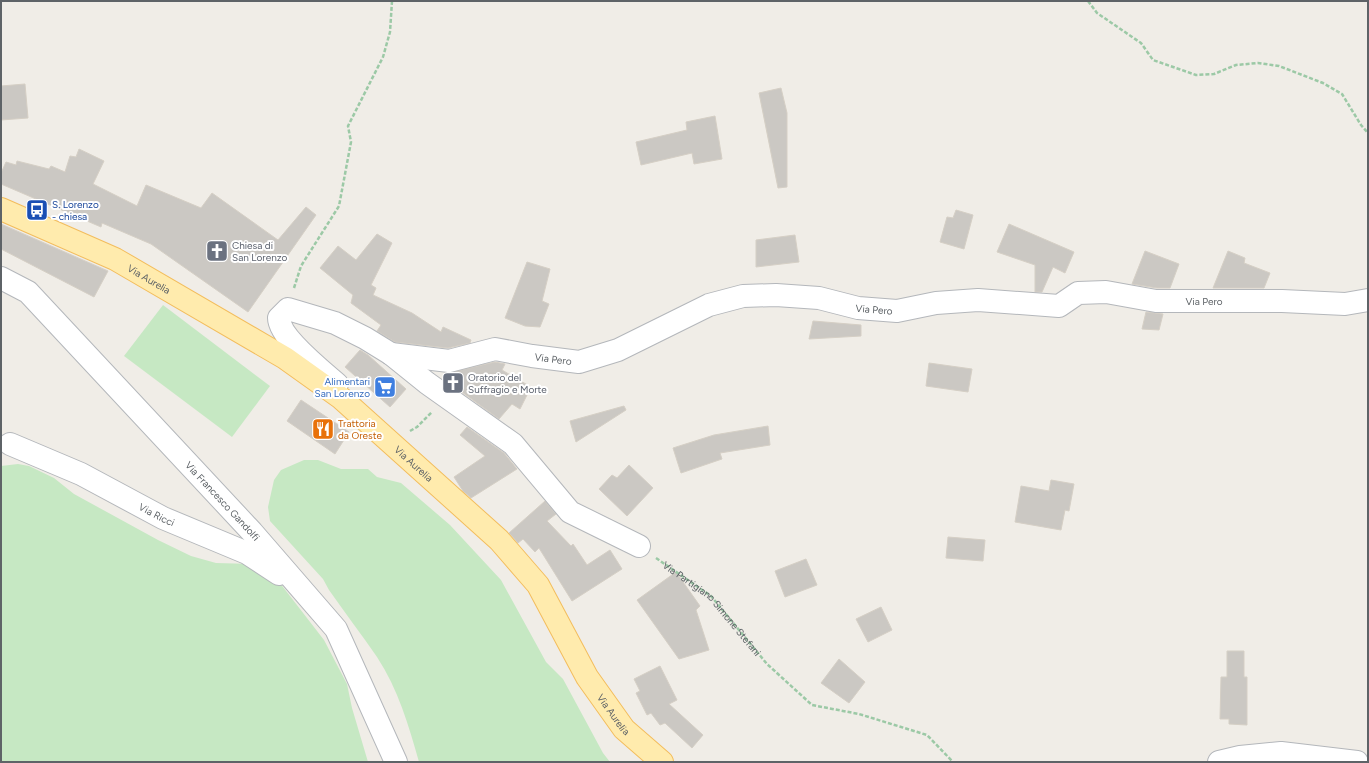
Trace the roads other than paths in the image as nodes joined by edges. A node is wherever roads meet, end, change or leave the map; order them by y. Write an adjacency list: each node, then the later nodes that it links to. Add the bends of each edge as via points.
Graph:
1 (1, 209): 5 (main road, Via Aurelia, via 115,259 285,358)
2 (1, 278): 8 (street, Via Francesco Gandolfi, via 28,292 185,459)
3 (1368, 300): 4 (street, Via Pero, via 1345,304 1156,301 1106,292 1078,293 1059,306 978,300 936,303 897,311 858,308 819,298 743,296 709,305 618,350 579,362 495,348 449,361)
4 (391, 354): 5 (street, via 334,323 288,309 279,318 279,325 305,357 340,387); 7 (street, via 513,444 570,512)
5 (341, 398): 10 (main road, Via Aurelia, via 499,540 538,585 587,678 624,729)
6 (10, 444): 8 (street, Via Ricci, via 81,474 163,518 247,553)
7 (639, 546)
8 (301, 589): 9 (street, Via Francesco Gandolfi, via 336,629)
9 (396, 762)
10 (662, 762)
11 (1219, 762): 12 (street, via 1281,753)
12 (1356, 762)

